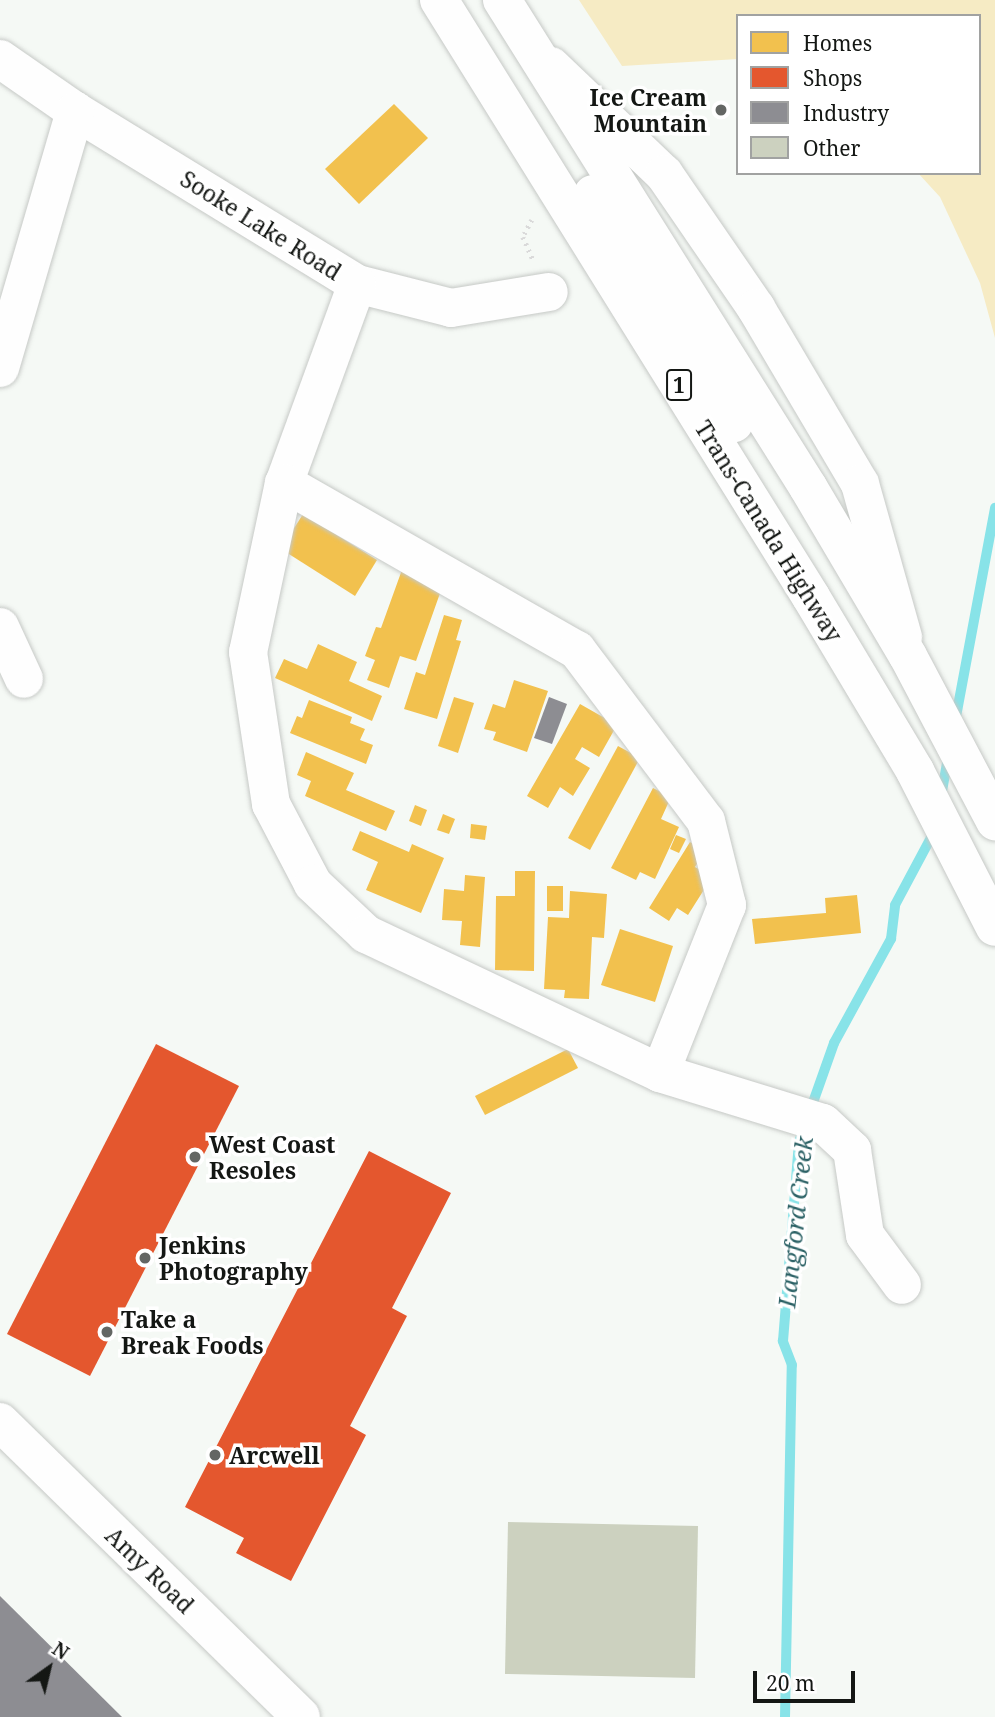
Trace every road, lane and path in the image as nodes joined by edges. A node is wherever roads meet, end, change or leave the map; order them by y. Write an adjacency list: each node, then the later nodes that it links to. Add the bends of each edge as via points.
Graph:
1 (439, 0): 7 (main road, Trans-Canada Highway / 1)
2 (479, 0): 15 (main road, via 482,14 819,570 872,671)
3 (502, 0): 4 (main road, 1)
4 (534, 50): 13 (main road, 1, via 808,487); 13 (main road, via 664,174 756,308 860,484)
5 (0, 59): 6 (main road, Sooke Lake Road)
6 (75, 111): 8 (main road, Sooke Lake Road); 10 (main road)
7 (541, 168): 9 (path, via 538,208 523,237); 15 (main road, Trans-Canada Highway / 1)
8 (357, 284): 9 (main road, Sooke Lake Road, via 451,308); 11 (main road)
9 (549, 292)
10 (0, 368)
11 (284, 483): 18 (main road, via 248,652 271,804 313,884 366,934); 18 (main road, via 577,650 706,821 727,905)
12 (0, 627): 14 (main road)
13 (908, 656): 16 (main road, 1)
14 (24, 679)
15 (915, 771): 17 (main road, Trans-Canada Highway / 1)
16 (995, 821)
17 (995, 927)
18 (660, 1073): 19 (main road, via 822,1123 852,1150 865,1235)
19 (902, 1285)
20 (0, 1422): 21 (main road, Amy Road)
21 (301, 1717)

